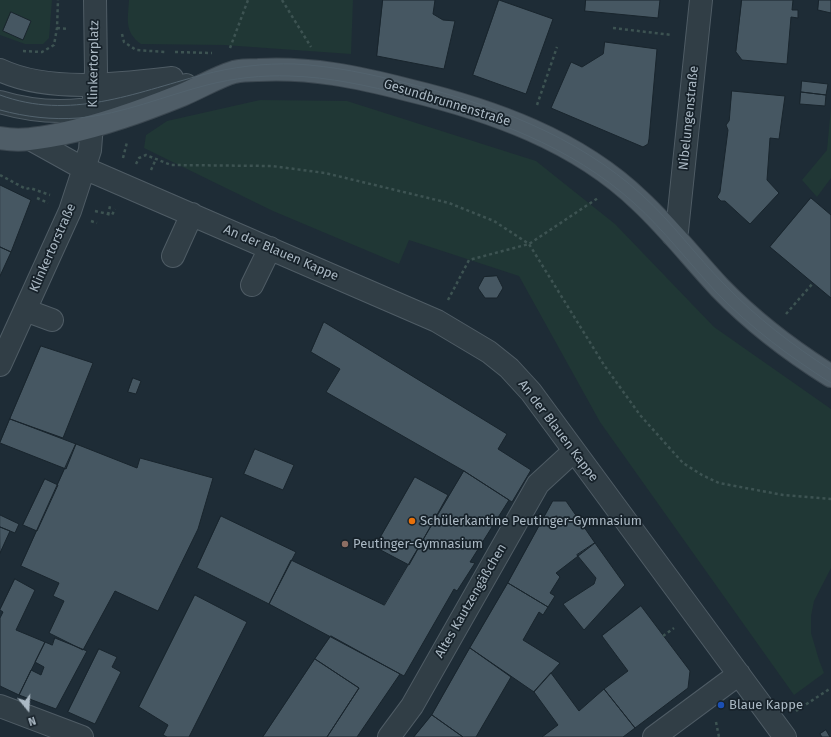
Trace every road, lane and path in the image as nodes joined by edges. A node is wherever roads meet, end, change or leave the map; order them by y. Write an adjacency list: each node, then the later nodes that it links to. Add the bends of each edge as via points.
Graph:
1 (58, 0): 7 (path)
2 (96, 0): 16 (street, Klinkertorplatz)
3 (248, 0): 13 (path)
4 (282, 0): 15 (path)
5 (700, 0): 10 (street, Nibelungenstraße)
6 (120, 27): 13 (path, via 124,42 136,50)
7 (57, 28): 9 (path); 12 (path, via 56,39 51,48 35,52)
8 (613, 28): 10 (path)
9 (70, 29)
10 (697, 38): 28 (street, Nibelungenstraße, via 677,231)
11 (557, 47): 19 (path)
12 (17, 50)
13 (229, 66): 15 (main road, Gesundbrunnenstraße); 16 (street, Gesundbrunnenstraße, via 140,82); 18 (main road, Gesundbrunnenstraße, via 138,113)
14 (0, 70): 16 (street, Gesundbrunnenstraße, via 52,84)
15 (326, 72): 19 (main road, Gesundbrunnenstraße, via 438,98 482,111)
16 (95, 84): 18 (street, Klinkertorplatz)
17 (0, 102): 18 (street, via 50,112 80,111)
18 (92, 118): 21 (main road, Gesundbrunnenstraße); 23 (street, Klinkertorstraße, via 90,150)
19 (528, 129): 25 (main road, Gesundbrunnenstraße, via 584,158)
20 (0, 138): 21 (main road, Gesundbrunnenstraße)
21 (32, 140): 23 (street, An der Blauen Kappe)
22 (156, 159): 29 (path, via 171,165 279,167 325,173 392,188 449,203 494,221)
23 (85, 168): 27 (street, An der Blauen Kappe); 35 (street, Klinkertorstraße, via 70,211)
24 (0, 175): 26 (path)
25 (620, 184): 28 (main road, Gesundbrunnenstraße, via 640,200); 29 (path)
26 (26, 189)
27 (192, 214): 30 (street, An der Blauen Kappe); 31 (street)
28 (673, 235): 37 (main road, Gesundbrunnenstraße, via 720,288)
29 (529, 244): 32 (path, via 469,260); 41 (path, via 626,396 683,463 719,482 783,495)
30 (270, 248): 34 (street); 40 (street, An der Blauen Kappe, via 437,321 488,352 509,368 531,392)
31 (173, 256)
32 (457, 281)
33 (813, 283): 37 (path)
34 (252, 285)
35 (25, 310): 36 (street); 38 (street, Klinkertorstraße)
36 (52, 320)
37 (770, 333): 39 (main road, Gesundbrunnenstraße)
38 (0, 365)
39 (831, 376)
40 (574, 451): 42 (street, An der Blauen Kappe); 47 (street, Altes Kautzengäßchen, via 538,484 412,706)
41 (831, 500)
42 (739, 674): 48 (street); 49 (street, An der Blauen Kappe)
43 (831, 688): 44 (path)
44 (807, 704)
45 (0, 706): 46 (street)
46 (82, 737)
47 (388, 737)
48 (654, 737)
49 (785, 737)

